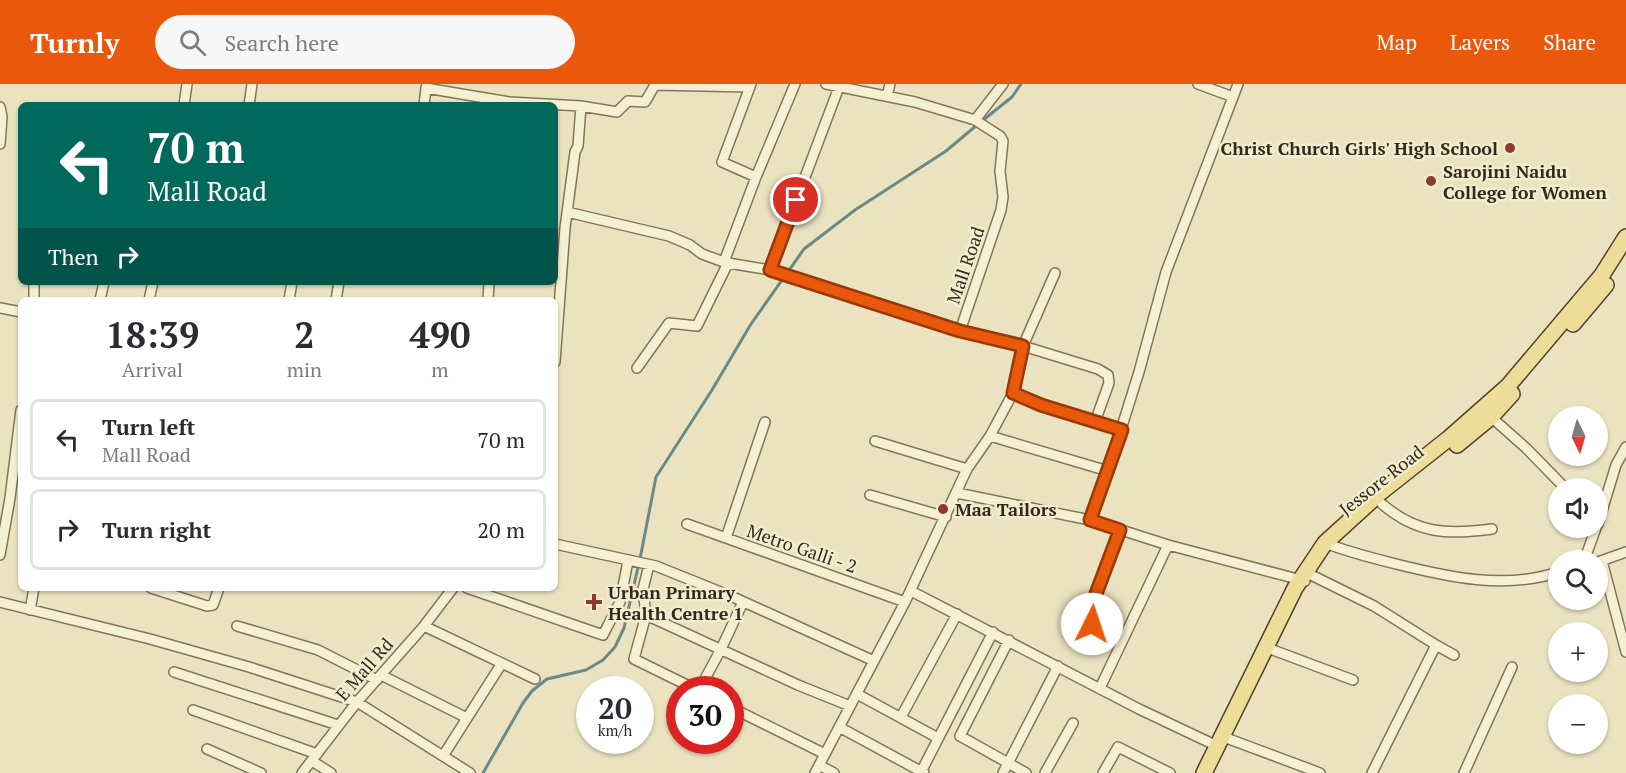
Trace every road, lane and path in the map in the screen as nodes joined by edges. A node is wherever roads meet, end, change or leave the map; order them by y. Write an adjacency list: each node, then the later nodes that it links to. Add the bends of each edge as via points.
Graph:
1 (187, 84): 14 (street)
2 (252, 84): 15 (street)
3 (795, 84): 23 (street)
4 (826, 84): 11 (street)
5 (890, 84): 12 (street)
6 (1003, 84): 21 (street)
7 (1198, 84): 13 (street)
8 (1238, 84): 13 (street)
9 (750, 85): 19 (street, via 655,86 645,102 628,101 617,112); 23 (street, via 722,162)
10 (427, 86): 16 (street); 17 (street)
11 (839, 87): 12 (street); 28 (street)
12 (887, 96): 21 (street)
13 (1233, 97): 40 (street, via 1166,272)
14 (184, 102)
15 (249, 102)
16 (424, 102)
17 (504, 102)
18 (558, 105): 19 (street)
19 (581, 106): 24 (street)
20 (0, 107): 22 (street)
21 (977, 120): 33 (street, Mall Road, via 1000,136 1004,146 1000,171 1004,197)
22 (0, 144)
23 (756, 177): 26 (street)
24 (567, 212): 26 (street, via 669,236); 32 (street)
25 (1625, 244): 27 (main road, Jessore Road)
26 (726, 263): 28 (street); 35 (street, via 697,326 669,323)
27 (1612, 269): 37 (main road, Jessore Road, via 1592,303); 58 (main road, Jessore Road, via 1508,386 1381,492)
28 (770, 270): 33 (street)
29 (1055, 273): 34 (street)
30 (0, 308): 31 (street)
31 (18, 311)
32 (558, 324)
33 (960, 331): 34 (street, Mall Road)
34 (1023, 346): 36 (street); 39 (street, Mall Road, via 1108,375 1109,383)
35 (637, 368)
36 (1013, 393): 39 (street); 42 (street)
37 (1491, 417): 47 (street); 51 (main road, Jessore Road)
38 (765, 422): 57 (street)
39 (1095, 422): 40 (street)
40 (1122, 430): 46 (street)
41 (18, 436): 62 (street)
42 (990, 436): 45 (street); 46 (street)
43 (875, 441): 45 (street)
44 (1626, 447): 48 (street)
45 (967, 469): 49 (street)
46 (1108, 471): 53 (street)
47 (1555, 478)
48 (1608, 491)
49 (957, 493): 52 (street); 53 (street)
50 (870, 495): 52 (street)
51 (1382, 504): 56 (street, via 1405,521 1438,532); 58 (main road, Jessore Road)
52 (946, 517): 74 (street)
53 (1090, 520): 55 (street)
54 (687, 524): 57 (street, Metro Galli - 2)
55 (1120, 530): 60 (street); 84 (street, via 1088,619)
56 (1492, 530)
57 (726, 538): 77 (street, Metro Galli - 2)
58 (1328, 544): 66 (street, via 1451,578 1495,580); 67 (main road, Jessore Road)
59 (558, 545): 64 (street)
60 (1168, 545): 67 (street); 84 (street)
61 (1626, 552): 63 (street)
62 (0, 555)
63 (1608, 558)
64 (628, 561): 65 (street); 73 (street, via 620,602 603,635)
65 (652, 565): 76 (street); 80 (street, via 643,589)
66 (1548, 575)
67 (1306, 577): 86 (street, via 1374,606); 88 (main road, Jessore Road); 113 (main road, Jessore Road, via 1273,630)
68 (1608, 589): 89 (street)
69 (33, 591): 78 (street)
70 (160, 591): 71 (street, via 207,606 213,605)
71 (218, 591)
72 (451, 591): 82 (street, E Mall Rd)
73 (476, 591)
74 (911, 591): 77 (street); 79 (street)
75 (0, 602): 78 (street)
76 (743, 602): 87 (street); 91 (street)
77 (905, 602): 91 (street)
78 (30, 610): 103 (street, via 249,667)
79 (957, 614): 83 (street); 107 (street)
80 (646, 615): 87 (street); 96 (street, via 634,659)
81 (237, 626): 98 (street, via 318,650)
82 (424, 626): 92 (street); 98 (street, E Mall Rd)
83 (993, 632): 85 (street); 112 (street)
84 (1124, 637): 101 (street)
85 (1009, 640): 93 (street); 118 (street, via 960,736)
86 (1436, 645): 90 (street); 134 (street)
87 (722, 649): 97 (street); 104 (street)
88 (1273, 650): 100 (street); 113 (main road, Jessore Road)
89 (1626, 652)
90 (1454, 655)
91 (874, 661): 102 (street)
92 (502, 663): 99 (street); 108 (street)
93 (1058, 666): 101 (street); 118 (street)
94 (1512, 667): 135 (street)
95 (174, 672): 110 (street)
96 (669, 676)
97 (706, 676)
98 (379, 677): 103 (street, E Mall Rd); 108 (street)
99 (535, 679)
100 (1353, 680)
101 (1100, 688): 113 (street)
102 (856, 694): 104 (street); 107 (street)
103 (357, 702): 110 (street, E Mall Rd); 116 (street)
104 (850, 706): 111 (street)
105 (193, 710): 117 (street)
106 (744, 713): 115 (street)
107 (901, 717): 112 (street)
108 (467, 718): 116 (street)
109 (1073, 723): 128 (street)
110 (338, 725): 117 (street, E Mall Rd)
111 (839, 727): 115 (street); 120 (street)
112 (938, 738): 120 (street)
113 (1223, 742): 131 (main road, Jessore Road); 132 (main road, Jessore Road); 133 (street)
114 (207, 749): 121 (street)
115 (825, 754): 119 (street)
116 (443, 756): 124 (street)
117 (314, 757): 122 (street, E Mall Rd); 123 (street)
118 (1009, 762): 126 (street); 127 (street)
119 (817, 769): 125 (street)
120 (923, 772)
121 (261, 773)
122 (302, 773)
123 (331, 773)
124 (469, 773)
125 (834, 773)
126 (1003, 773)
127 (1026, 773)
128 (1045, 773)
129 (1103, 773): 130 (street, via 1118,747)
130 (1170, 773)
131 (1204, 773)
132 (1212, 773)
133 (1320, 773)
134 (1372, 773)
135 (1464, 773)

